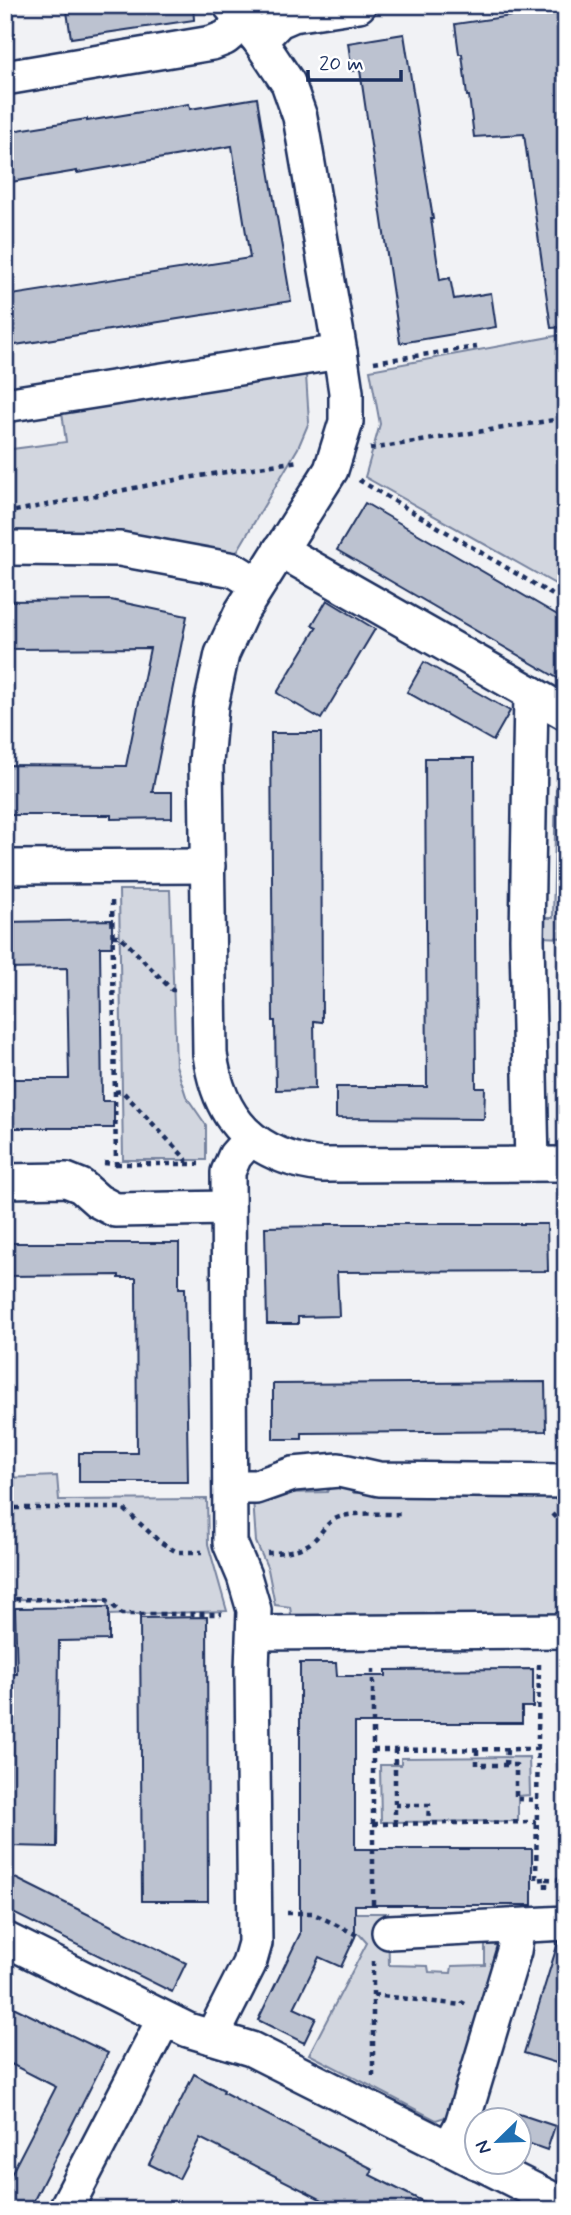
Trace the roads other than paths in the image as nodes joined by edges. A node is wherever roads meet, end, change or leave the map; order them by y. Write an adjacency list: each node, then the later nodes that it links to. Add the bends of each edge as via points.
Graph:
1 (359, 5): 2 (street)
2 (245, 23): 3 (street, via 212,43); 4 (street, via 288,83 300,117)
3 (5, 78)
4 (341, 359): 5 (street); 7 (street, via 348,453 331,470)
5 (5, 405)
6 (5, 548): 8 (street, via 120,549 234,570)
7 (280, 550): 8 (street); 9 (street)
8 (258, 585): 11 (street, via 222,654 211,705 206,763)
9 (531, 693): 10 (street); 14 (street, via 527,939)
10 (566, 713)
11 (208, 866): 12 (street); 13 (street, via 210,1054 213,1077)
12 (5, 867)
13 (243, 1148): 14 (street, via 322,1165); 17 (street, via 228,1172)
14 (532, 1164): 15 (street)
15 (566, 1164)
16 (5, 1181): 17 (street, via 66,1180 115,1210)
17 (228, 1208): 19 (street)
18 (566, 1481): 19 (street, via 379,1479 339,1470 292,1474 256,1487)
19 (230, 1487): 21 (street, via 230,1543 254,1609)
20 (552, 1631): 21 (street)
21 (254, 1633): 26 (street, via 255,1943)
22 (543, 1924): 23 (street); 27 (street, via 506,1978)
23 (381, 1933)
24 (5, 1939): 25 (street)
25 (164, 2019): 26 (street); 31 (street)
26 (212, 2037): 28 (street, via 251,2049)
27 (467, 2106)
28 (462, 2154)
29 (506, 2176): 30 (street)
30 (566, 2206)
31 (65, 2210)

